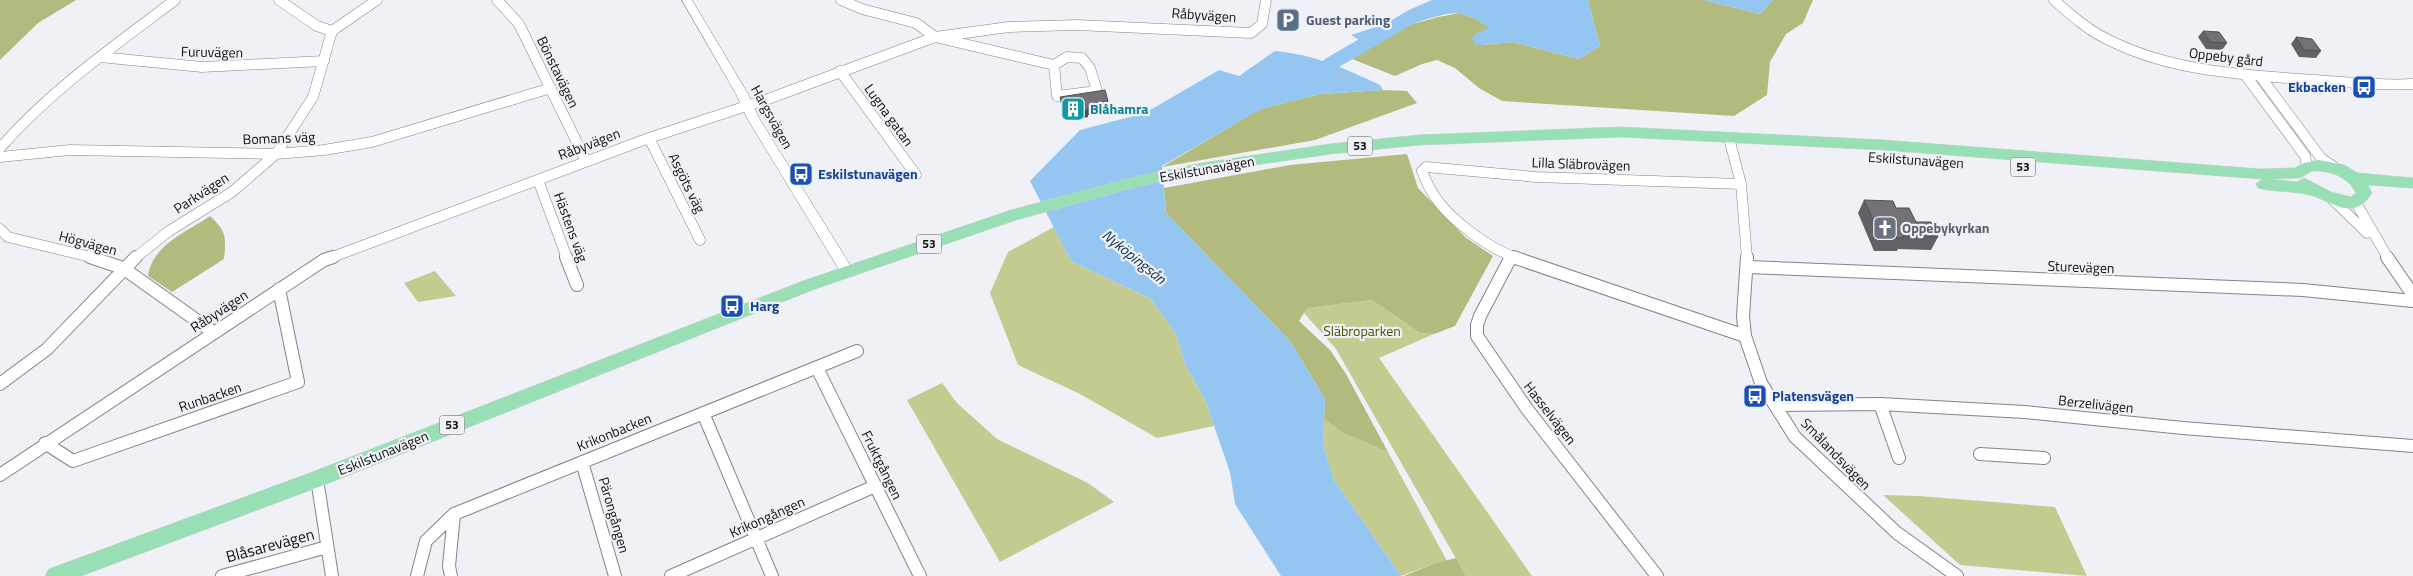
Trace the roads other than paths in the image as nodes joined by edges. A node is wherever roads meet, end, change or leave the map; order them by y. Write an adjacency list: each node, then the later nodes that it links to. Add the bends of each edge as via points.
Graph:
1 (175, 0): 11 (street)
2 (279, 0): 9 (street, via 317,26)
3 (377, 0): 9 (street)
4 (496, 0): 18 (street, Bönstavägen, via 519,24)
5 (687, 0): 19 (street, Hargsvägen)
6 (841, 0): 10 (street, via 916,23)
7 (1266, 0): 10 (street, Råbyvägen, via 1262,24 1251,33 1077,26 1009,27)
8 (2054, 0): 15 (street, Oppeby gård, via 2072,19 2112,43 2183,66)
9 (332, 31): 12 (street, Parkvägen)
10 (935, 36): 13 (street); 14 (street, Råbyvägen)
11 (100, 58): 12 (street, Furuvägen, via 202,67); 22 (street, via 20,123)
12 (324, 61): 23 (street, Parkvägen, via 313,97)
13 (1054, 65): 13 (street, via 1057,96 1097,91 1090,68 1082,58 1067,57)
14 (840, 71): 19 (street, Råbyvägen); 29 (street, Lugna gatan)
15 (2246, 76): 16 (street, Oppeby gård); 26 (street, via 2305,156)
16 (2260, 76): 17 (street, Oppeby gård); 27 (street, via 2322,158)
17 (2413, 84)
18 (551, 88): 23 (street, Bomans väg, via 372,142); 25 (street, Bönstavägen)
19 (748, 105): 20 (street, Råbyvägen); 44 (street, Hargsvägen)
20 (649, 138): 25 (street, Råbyvägen); 39 (street, Asgöts väg)
21 (1732, 144): 26 (main road, Eskilstunavägen / 53, via 1883,146 2260,174); 33 (street, Smålandsvägen); 34 (main road, Eskilstunavägen / 53, via 2255,183); 44 (main road, Eskilstunavägen / 53, via 1520,136 1419,140 1330,149 1139,181 1011,216)
22 (0, 148)
23 (276, 154): 24 (street, Bomans väg, via 70,150); 43 (street, Parkvägen, via 232,192 169,231)
24 (0, 157)
25 (586, 161): 31 (street, Råbyvägen)
26 (2304, 169): 27 (main road, 53, via 2320,165); 34 (main road, via 2304,184)
27 (2337, 169): 30 (main road, 53)
28 (1422, 170): 33 (street, Lilla Släbrovägen, via 1426,167 1536,177); 41 (street, via 1432,193 1451,215)
29 (916, 175)
30 (2353, 178): 32 (main road, 53); 36 (main road, 53, via 2363,188)
31 (538, 180): 45 (street, Hästens väg); 47 (street, Råbyvägen, via 324,260)
32 (2413, 183)
33 (1741, 184): 42 (street, Smålandsvägen)
34 (2311, 190): 37 (main road, 53)
35 (2413, 193): 36 (main road, 53, via 2386,191)
36 (2360, 197): 37 (main road, 53); 40 (street)
37 (2332, 199): 40 (street)
38 (0, 229): 43 (street, Högvägen, via 8,237)
39 (700, 240)
40 (2379, 245): 46 (street)
41 (1511, 256): 51 (street); 80 (street, Hasselvägen, via 1477,324 1480,343)
42 (1748, 267): 49 (street, Sturevägen, via 2303,290); 51 (street, Smålandsvägen)
43 (124, 268): 50 (street, Högvägen); 54 (street, Parkvägen, via 46,349)
44 (848, 273): 65 (main road, Eskilstunavägen / 53, via 813,291)
45 (577, 285)
46 (2410, 285): 48 (street)
47 (279, 289): 50 (street, Råbyvägen); 58 (street, Runbacken, via 298,382 73,461)
48 (2413, 295)
49 (2413, 301)
50 (212, 332): 58 (street, Råbyvägen)
51 (1744, 336): 56 (street, Smålandsvägen, via 1761,383)
52 (857, 351): 53 (street, Krikonbacken)
53 (817, 368): 57 (street, Krikonbacken); 66 (street, Fruktgången)
54 (0, 384)
55 (1880, 404): 56 (street, Berzelivägen); 59 (street, Berzelivägen, via 2025,412); 61 (street)
56 (1776, 405): 81 (street, Smålandsvägen, via 1795,437 1859,500 1897,533)
57 (703, 413): 63 (street, Krikonbacken); 68 (street)
58 (45, 444): 64 (street, Råbyvägen)
59 (2413, 446)
60 (1980, 454): 62 (street)
61 (1899, 458)
62 (2044, 458)
63 (582, 462): 67 (street, Krikonbacken); 76 (street, Pärongången)
64 (0, 475)
65 (318, 485): 69 (street); 70 (main road, Eskilstunavägen / 53); 71 (main road, Eskilstunavägen / 53)
66 (875, 486): 68 (street, Krikongången); 79 (street, Fruktgången)
67 (454, 514): 74 (street, Krikonbacken, via 426,541); 75 (street)
68 (757, 540): 77 (street, Krikongången); 78 (street)
69 (327, 548): 72 (street, Blåsarevägen); 73 (street)
70 (56, 576)
71 (81, 576)
72 (222, 576)
73 (332, 576)
74 (417, 576)
75 (451, 576)
76 (615, 576)
77 (671, 576)
78 (772, 576)
79 (920, 576)
80 (1657, 576)
81 (1956, 576)

